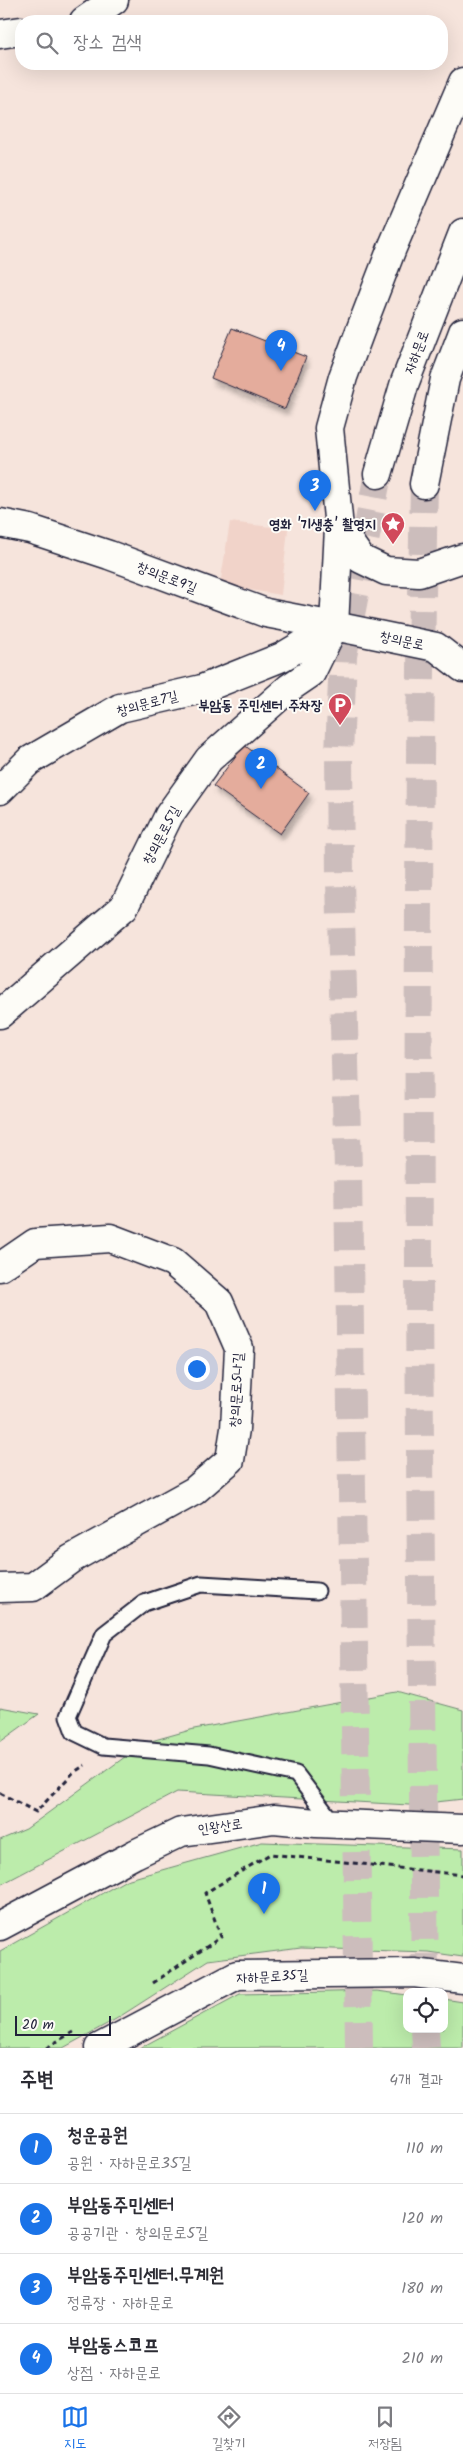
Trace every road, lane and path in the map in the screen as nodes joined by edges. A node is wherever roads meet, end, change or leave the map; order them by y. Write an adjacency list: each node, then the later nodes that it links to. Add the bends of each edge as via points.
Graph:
1 (114, 0): 2 (street)
2 (93, 15)
3 (15, 32): 4 (street)
4 (0, 34)
5 (463, 82): 11 (street, via 392,248 343,377 329,428)
6 (463, 233): 8 (street, 자하문로, via 405,382)
7 (463, 332): 9 (street, via 445,379)
8 (378, 474)
9 (424, 484)
10 (0, 523): 13 (street, 창의문로9길, via 30,529 109,555 266,613)
11 (339, 528): 12 (street, via 361,559 386,571 419,574); 13 (street)
12 (463, 558)
13 (334, 626): 14 (street, 창의문로, via 436,647); 15 (street, 창의문로7길, via 282,657 202,689 120,708 29,761); 16 (street, 창의문로5길, via 311,673 289,688 209,759 169,815 124,907)
14 (463, 668)
15 (0, 790)
16 (0, 1014)
17 (0, 1267): 18 (street, 창의문로5나길, via 35,1243 110,1238 173,1262 219,1302 239,1348 235,1429 230,1460 194,1491 71,1559 33,1587)
18 (0, 1588)
19 (317, 1591): 22 (lane, via 201,1584 144,1603 104,1634 68,1716 74,1732 102,1746 209,1755 296,1774)
20 (94, 1763): 21 (path, via 86,1764 73,1773 36,1812)
21 (0, 1793)
22 (334, 1824): 23 (street, 인왕산로); 25 (street, 인왕산로, via 274,1819 181,1832)
23 (463, 1829)
24 (463, 1875): 27 (path, via 270,1854 205,1893 221,1937)
25 (0, 1926)
26 (463, 1979): 30 (street, 자하문로35길, via 414,1973 238,1975)
27 (147, 1986)
28 (80, 2028): 29 (path)
29 (46, 2048)
30 (99, 2048)

